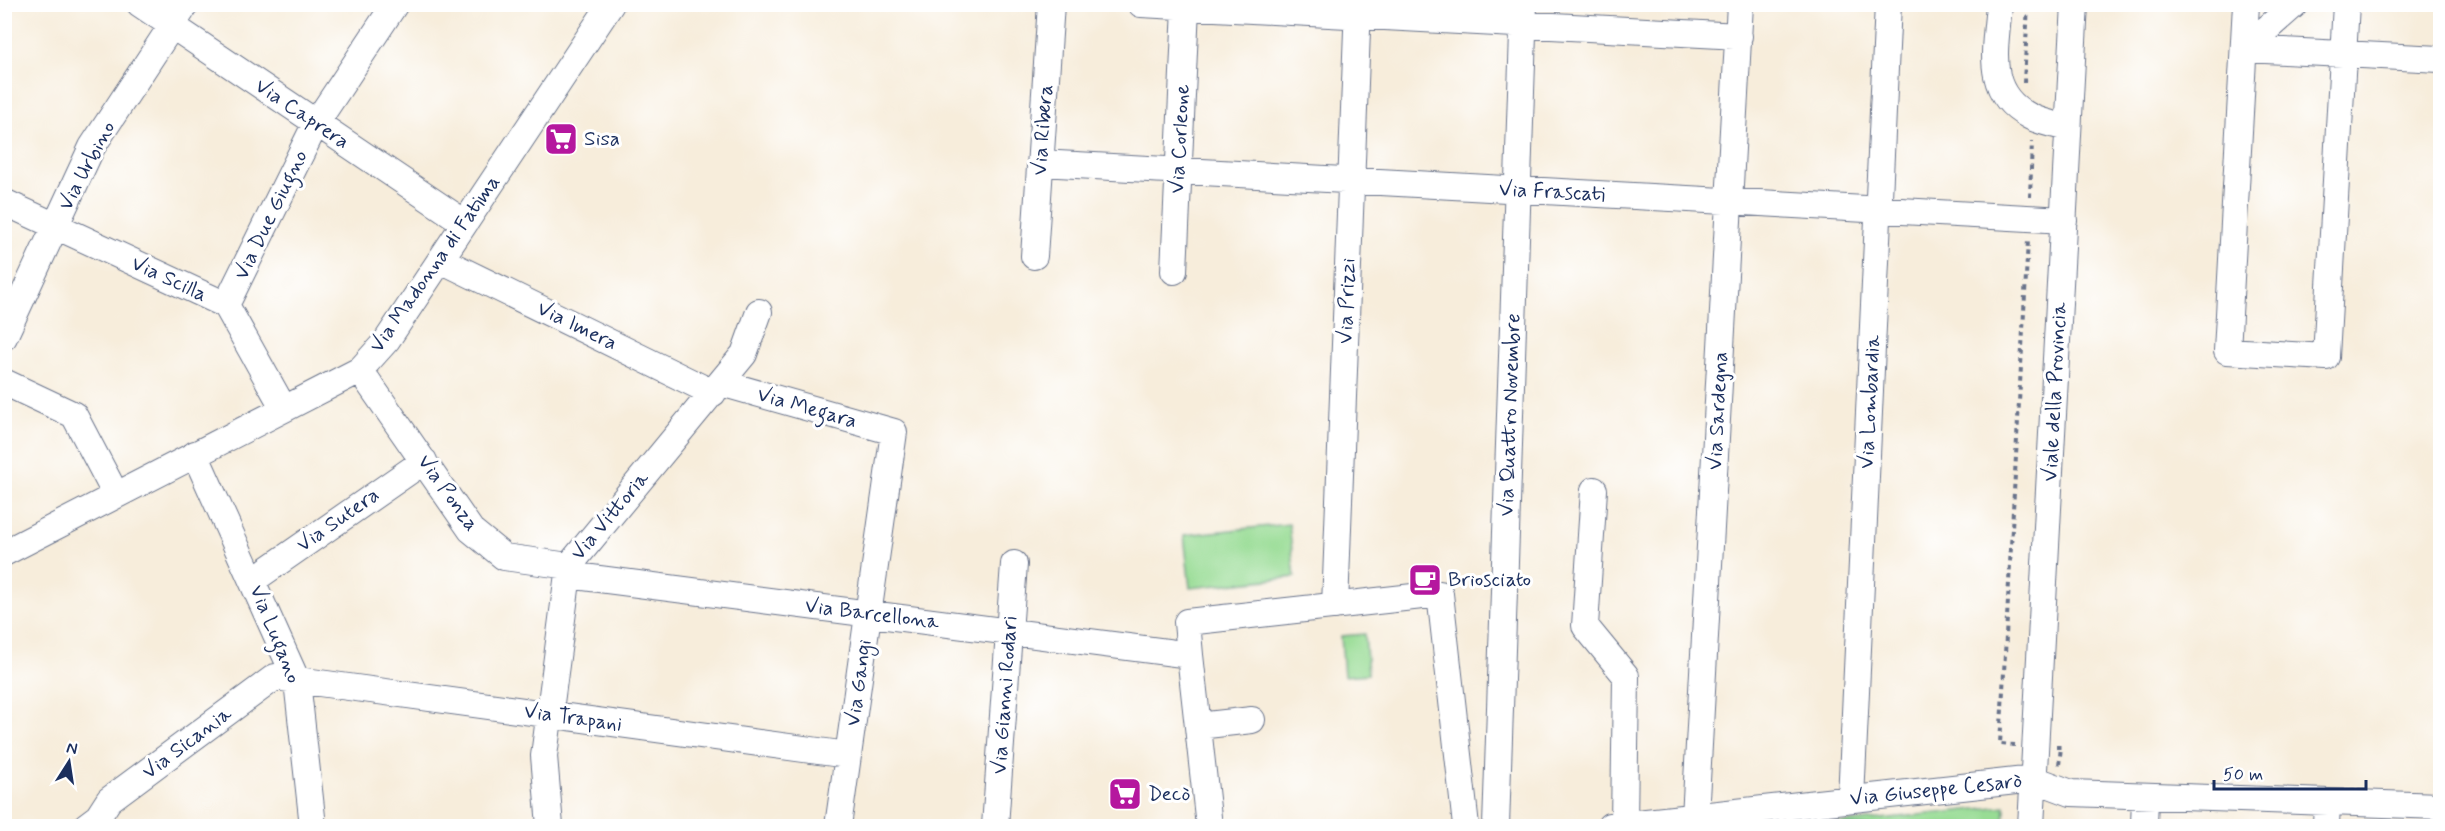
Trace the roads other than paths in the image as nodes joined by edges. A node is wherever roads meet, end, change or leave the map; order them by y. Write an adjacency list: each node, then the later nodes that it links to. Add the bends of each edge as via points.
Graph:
1 (140, 4): 17 (street, Via Caprera)
2 (186, 4): 17 (street, Via Urbino)
3 (395, 4): 22 (street, Via Due Giugno)
4 (611, 4): 32 (street, Via Madonna di Fatima)
5 (1051, 4): 24 (street, Via Ribera)
6 (1141, 4): 14 (street)
7 (1740, 4): 18 (street, Via Sardegna)
8 (1888, 4): 30 (street, Via Lombardia)
9 (1998, 4): 23 (street, via 1995,73 2000,89 2007,100 2029,116)
10 (2075, 4): 23 (street, Viale della Provincia)
11 (2246, 4): 19 (street)
12 (2295, 4): 19 (street)
13 (2346, 4): 20 (street)
14 (1186, 7): 15 (street); 25 (street, Via Corleone)
15 (1357, 10): 16 (street); 26 (street, Via Prizzi)
16 (1524, 15): 18 (street); 27 (street, Via Quattro Novembre)
17 (172, 26): 22 (street, Via Caprera); 33 (street, Via Urbino, via 92,147)
18 (1739, 36): 28 (street, Via Sardegna)
19 (2244, 49): 20 (street); 20 (street, via 2228,351 2326,357)
20 (2343, 54): 21 (street)
21 (2440, 59)
22 (316, 123): 32 (street, Via Caprera); 37 (street, Via Due Giugno)
23 (2068, 128): 31 (street, Viale della Provincia)
24 (1040, 163): 25 (street, Via Frascati); 34 (street, Via Ribera)
25 (1178, 171): 26 (street, Via Frascati); 36 (street, Via Corleone)
26 (1351, 180): 27 (street, Via Frascati); 53 (street, Via Prizzi)
27 (1518, 190): 28 (street, Via Frascati); 75 (street, Via Quattro Novembre)
28 (1730, 201): 30 (street, Via Frascati); 67 (street, Via Sardegna)
29 (4, 202): 33 (street, Via Scilla)
30 (1879, 210): 31 (street, Via Frascati); 64 (street, Via Lombardia)
31 (2064, 220): 62 (street, Viale della Provincia)
32 (465, 223): 35 (street, Via Madonna di Fatima)
33 (56, 226): 37 (street, Via Scilla); 39 (street, Via Urbino)
34 (1034, 256)
35 (441, 260): 40 (street, Via Madonna di Fatima, via 387,340); 42 (street, Via Imera)
36 (1174, 271)
37 (226, 305): 43 (street, Via Scilla)
38 (759, 312): 42 (street, Via Vittoria, via 744,354)
39 (4, 337)
40 (360, 370): 43 (street, Via Madonna di Fatima); 46 (street, Via Ponza)
41 (4, 382): 48 (street, via 74,415)
42 (717, 388): 44 (street, Via Megara); 51 (street, Via Vittoria)
43 (284, 409): 45 (street, Via Madonna di Fatima)
44 (894, 432): 54 (street, Via Gangi)
45 (195, 454): 48 (street, Via Madonna di Fatima); 52 (street, Via Lugano)
46 (424, 461): 51 (street, Via Ponza, via 471,530 504,557); 52 (street, Via Sutera)
47 (1594, 490): 76 (street, via 1585,626 1626,676)
48 (116, 495): 49 (street, Via Madonna di Fatima)
49 (4, 553)
50 (1014, 564): 55 (street, Via Gianni Rodari)
51 (569, 571): 54 (street, Via Barcellona); 58 (street, Via Vittoria)
52 (253, 580): 57 (street, Via Lugano)
53 (1336, 596): 56 (street, via 1186,622); 74 (street, via 1402,598 1440,594)
54 (869, 614): 55 (street, Via Barcellona); 61 (street, Via Gangi)
55 (1009, 632): 56 (street, Via Barcellona); 72 (street, Via Gianni Rodari)
56 (1183, 654): 60 (street)
57 (297, 681): 58 (street, Via Trapani); 68 (street, Via Sicania, via 275,677 109,800 98,817); 69 (street, Via Lugano)
58 (549, 715): 61 (street, Via Trapani); 70 (street, Via Vittoria, via 544,756)
59 (1252, 720): 60 (street)
60 (1198, 726): 73 (street)
61 (848, 755): 71 (street, Via Gangi)
62 (2034, 779): 63 (street, Via Giuseppe Cesarò, via 2070,793); 64 (street, Via Giuseppe Cesarò); 77 (street, Viale della Provincia)
63 (2145, 796): 66 (street, Via Giuseppe Cesarò); 78 (street)
64 (1851, 799): 67 (street, Via Giuseppe Cesarò)
65 (2440, 806): 66 (street, Via Giuseppe Cesarò)
66 (2327, 814)
67 (1695, 817): 76 (street, Via Giuseppe Cesarò)
68 (86, 826)
69 (313, 826)
70 (550, 826)
71 (838, 826)
72 (995, 826)
73 (1209, 826)
74 (1466, 826)
75 (1496, 826)
76 (1617, 826)
77 (2031, 826)
78 (2144, 826)

